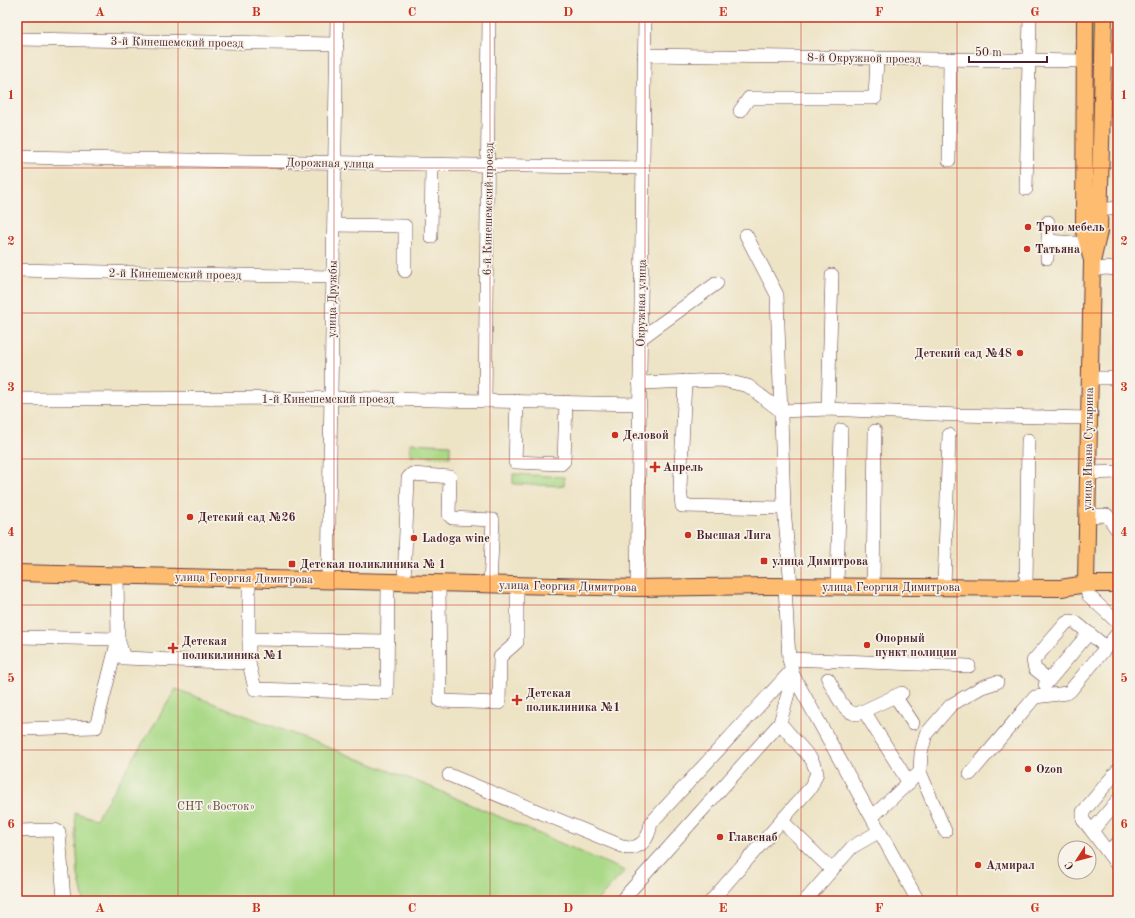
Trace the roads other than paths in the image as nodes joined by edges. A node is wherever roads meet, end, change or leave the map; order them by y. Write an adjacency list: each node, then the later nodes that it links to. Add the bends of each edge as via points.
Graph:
1 (337, 17): 8 (street, улица Дружбы)
2 (489, 17): 20 (street, 6-й Кинешемский проезд)
3 (645, 17): 9 (street, Окружная улица)
4 (1030, 17): 12 (street)
5 (1085, 17): 13 (main road, улица Ивана Сутырина)
6 (1104, 17): 14 (main road, улица Ивана Сутырина)
7 (17, 40): 8 (street, 3-й Кинешемский проезд)
8 (336, 44): 18 (street, улица Дружбы)
9 (644, 55): 10 (street, 8-й Окружной проезд); 21 (street, Окружная улица)
10 (877, 58): 11 (street, 8-й Окружной проезд); 15 (street, via 875,98 749,98)
11 (950, 59): 12 (street, 8-й Окружной проезд); 17 (street)
12 (1028, 60): 13 (street, 8-й Окружной проезд); 22 (street)
13 (1084, 61): 14 (main road); 30 (main road, улица Ивана Сутырина, via 1084,231)
14 (1110, 61): 24 (main road, улица Ивана Сутырина)
15 (740, 111)
16 (17, 157): 18 (street, Дорожная улица)
17 (949, 160)
18 (335, 162): 19 (street, Дорожная улица); 26 (street, улица Дружбы)
19 (432, 165): 20 (street, Дорожная улица); 28 (street)
20 (489, 166): 21 (street, Дорожная улица); 46 (street, 6-й Кинешемский проезд)
21 (642, 168): 39 (street, Окружная улица)
22 (1026, 189)
23 (1118, 208): 24 (street)
24 (1100, 210): 32 (main road, улица Ивана Сутырина)
25 (1048, 222): 29 (street)
26 (334, 224): 35 (street, via 405,226); 37 (street, улица Дружбы)
27 (746, 235): 51 (street, via 777,295)
28 (431, 237)
29 (1048, 242): 30 (street); 31 (street)
30 (1087, 244): 32 (main road, улица Ивана Сутырина)
31 (1047, 258)
32 (1092, 266): 33 (street); 40 (main road, улица Ивана Сутырина)
33 (1118, 269)
34 (17, 270): 37 (street, 2-й Кинешемский проезд)
35 (405, 271)
36 (832, 275): 50 (street)
37 (332, 278): 44 (street, улица Дружбы)
38 (717, 283): 39 (street)
39 (640, 340): 43 (street, Окружная улица)
40 (1090, 378): 41 (street); 52 (main road, улица Ивана Сутырина)
41 (1118, 378)
42 (685, 381): 43 (street); 51 (street, via 722,380 748,386); 59 (street, via 680,488 682,506)
43 (639, 383): 49 (street, Окружная улица)
44 (330, 398): 45 (street, 1-й Кинешемский проезд); 46 (street, 1-й Кинешемский проезд); 65 (street, улица Дружбы)
45 (17, 399)
46 (485, 401): 47 (street, 1-й Кинешемский проезд)
47 (517, 402): 48 (street, 1-й Кинешемский проезд); 48 (street, via 515,462 561,464 564,461)
48 (566, 402): 49 (street, 1-й Кинешемский проезд)
49 (639, 404): 77 (street, Окружная улица)
50 (828, 409): 51 (street); 52 (street)
51 (781, 411): 59 (street)
52 (1089, 418): 58 (main road, улица Ивана Сутырина)
53 (840, 430): 73 (street)
54 (875, 431): 74 (street)
55 (949, 435): 75 (street)
56 (1028, 440): 76 (street)
57 (1118, 472): 58 (street)
58 (1088, 473): 60 (main road, улица Ивана Сутырина)
59 (784, 508): 72 (street)
60 (1087, 516): 61 (street, via 1107,515); 68 (main road, улица Ивана Сутырина)
61 (1118, 531)
62 (17, 573): 63 (main road, улица Георгия Димитрова)
63 (117, 575): 64 (main road, улица Георгия Димитрова); 82 (street)
64 (249, 579): 65 (main road, улица Георгия Димитрова); 83 (street)
65 (328, 580): 66 (main road, улица Георгия Димитрова)
66 (396, 582): 67 (main road, улица Георгия Димитрова); 70 (street, via 408,478 412,474 450,477 449,515 452,518 493,520); 84 (street)
67 (439, 583): 70 (main road, улица Георгия Димитрова); 71 (street, via 440,701 499,703 500,657 517,642)
68 (1086, 584): 69 (main road, улица Георгия Димитрова); 76 (main road, улица Георгия Димитрова, via 1061,588); 78 (street, улица Ивана Сутырина, via 1088,595)
69 (1118, 584)
70 (490, 585): 71 (main road, улица Георгия Димитрова)
71 (517, 585): 77 (main road, улица Георгия Димитрова)
72 (788, 586): 73 (main road, улица Георгия Димитрова); 77 (main road, улица Георгия Димитрова); 88 (street)
73 (837, 586): 74 (main road, улица Георгия Димитрова)
74 (873, 586): 75 (main road, улица Георгия Димитрова)
75 (944, 587): 76 (main road, улица Георгия Димитрова)
76 (1026, 587)
77 (637, 588)
78 (1118, 623)
79 (1089, 633): 85 (street); 90 (street); 90 (street, via 1070,621 1033,661 1035,668)
80 (1118, 633): 85 (street)
81 (17, 637): 82 (street)
82 (118, 639): 86 (street, via 124,658); 96 (street, via 96,727)
83 (249, 639): 84 (street); 86 (street)
84 (388, 641): 86 (street, via 387,693 255,689)
85 (1106, 647): 92 (street, via 1067,693)
86 (249, 662)
87 (969, 666): 88 (street)
88 (791, 668): 94 (street); 100 (street, via 651,823 645,842 636,848 627,848); 103 (street)
89 (828, 679): 93 (street, via 846,710 851,714)
90 (1049, 680): 92 (street)
91 (997, 682): 98 (street, via 982,687 951,705 926,734)
92 (1035, 696): 99 (street)
93 (864, 711): 95 (street, via 899,695); 101 (street)
94 (780, 723): 104 (street, via 812,760 817,772 811,787); 115 (street)
95 (913, 723)
96 (17, 729)
97 (1118, 770): 108 (street, via 1083,812 1083,820)
98 (920, 772): 101 (street); 107 (street)
99 (970, 774)
100 (449, 775)
101 (909, 783): 103 (street)
102 (1118, 800): 108 (street)
103 (872, 816): 106 (street)
104 (782, 820): 112 (street); 116 (street)
105 (17, 831): 114 (street, via 59,832)
106 (880, 831): 112 (street, via 852,848); 113 (street)
107 (945, 831)
108 (1092, 831): 110 (street)
109 (1118, 843): 110 (street)
110 (1107, 851): 111 (street)
111 (1118, 866)
112 (832, 870): 117 (street)
113 (913, 898)
114 (64, 901)
115 (621, 901)
116 (711, 901)
117 (805, 901)

